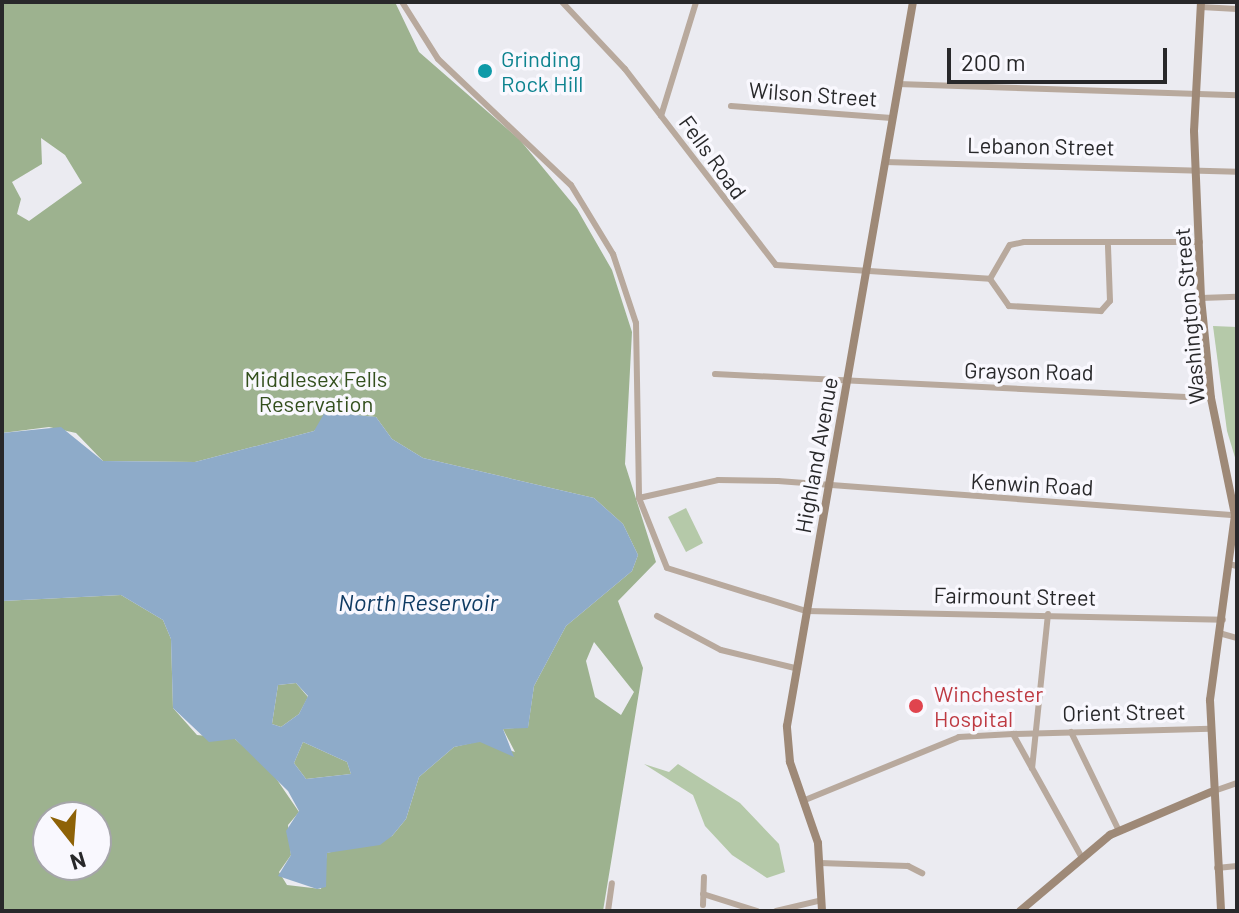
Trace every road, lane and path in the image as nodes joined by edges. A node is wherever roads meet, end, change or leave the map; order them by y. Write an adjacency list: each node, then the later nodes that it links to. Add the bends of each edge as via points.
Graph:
1 (402, 2): 26 (street, via 438,59 571,185 613,254 636,323)
2 (562, 2): 11 (street, Fells Road)
3 (696, 2): 11 (street)
4 (913, 2): 7 (main road, Highland Avenue)
5 (1201, 4): 6 (street); 8 (main road, Washington Street)
6 (1237, 9)
7 (898, 84): 8 (street); 12 (main road, Highland Avenue)
8 (1196, 94): 9 (street); 14 (main road, Washington Street)
9 (1237, 95)
10 (731, 106): 12 (street, Wilson Street)
11 (661, 116): 18 (street, Fells Road, via 776,265)
12 (892, 118): 13 (main road, Highland Avenue)
13 (885, 162): 14 (street, Lebanon Street); 18 (main road, Highland Avenue)
14 (1196, 170): 15 (street, Lebanon Street); 16 (main road, Washington Street)
15 (1237, 172)
16 (1200, 242): 17 (street); 21 (main road, Washington Street)
17 (1108, 246): 19 (street, via 1010,245); 19 (street, via 1110,301 1101,311 1009,306)
18 (866, 273): 19 (street, Fells Road); 23 (main road, Highland Avenue)
19 (990, 279)
20 (1237, 297): 21 (street)
21 (1201, 298): 24 (main road, Washington Street)
22 (715, 374): 23 (street, Grayson Road)
23 (846, 385): 24 (street, Grayson Road); 25 (main road, Highland Avenue)
24 (1211, 398): 27 (main road, Washington Street)
25 (827, 488): 26 (street, Kenwin Road, via 718,480); 27 (street, Kenwin Road); 29 (main road, Highland Avenue)
26 (639, 498): 29 (street, Fairmount Street, via 667,568)
27 (1236, 515): 28 (main road, Washington Street)
28 (1235, 566): 32 (main road, Washington Street)
29 (806, 611): 30 (street, Fairmount Street); 35 (main road, Highland Avenue)
30 (1048, 614): 32 (street, Fairmount Street); 37 (street)
31 (657, 616): 35 (street, via 721,650)
32 (1223, 620): 33 (main road, Washington Street)
33 (1219, 633): 34 (street); 36 (main road, Washington Street)
34 (1237, 638)
35 (795, 668): 43 (main road, Highland Avenue, via 787,743)
36 (1210, 729): 38 (street, Orient Street); 42 (main road, Washington Street)
37 (1039, 731): 38 (street, Orient Street); 39 (street, Orient Street); 40 (street)
38 (1071, 732): 44 (street)
39 (1013, 734): 40 (street); 43 (street, Orient Street, via 939,741)
40 (1032, 768): 45 (street)
41 (1237, 783): 42 (street)
42 (1211, 792): 44 (main road); 48 (main road, Washington Street)
43 (805, 800): 46 (main road, Highland Avenue)
44 (1119, 831): 45 (main road)
45 (1082, 858): 59 (main road)
46 (820, 863): 49 (street, via 908,866); 53 (main road, Highland Avenue)
47 (1237, 866): 48 (street)
48 (1217, 868): 60 (main road, Washington Street)
49 (922, 873)
50 (704, 877): 52 (street)
51 (612, 883): 55 (street)
52 (703, 894): 54 (street); 56 (street)
53 (822, 900): 57 (street); 58 (main road, Highland Avenue)
54 (703, 905)
55 (608, 911)
56 (757, 911)
57 (776, 911)
58 (822, 911)
59 (1020, 911)
60 (1221, 911)

